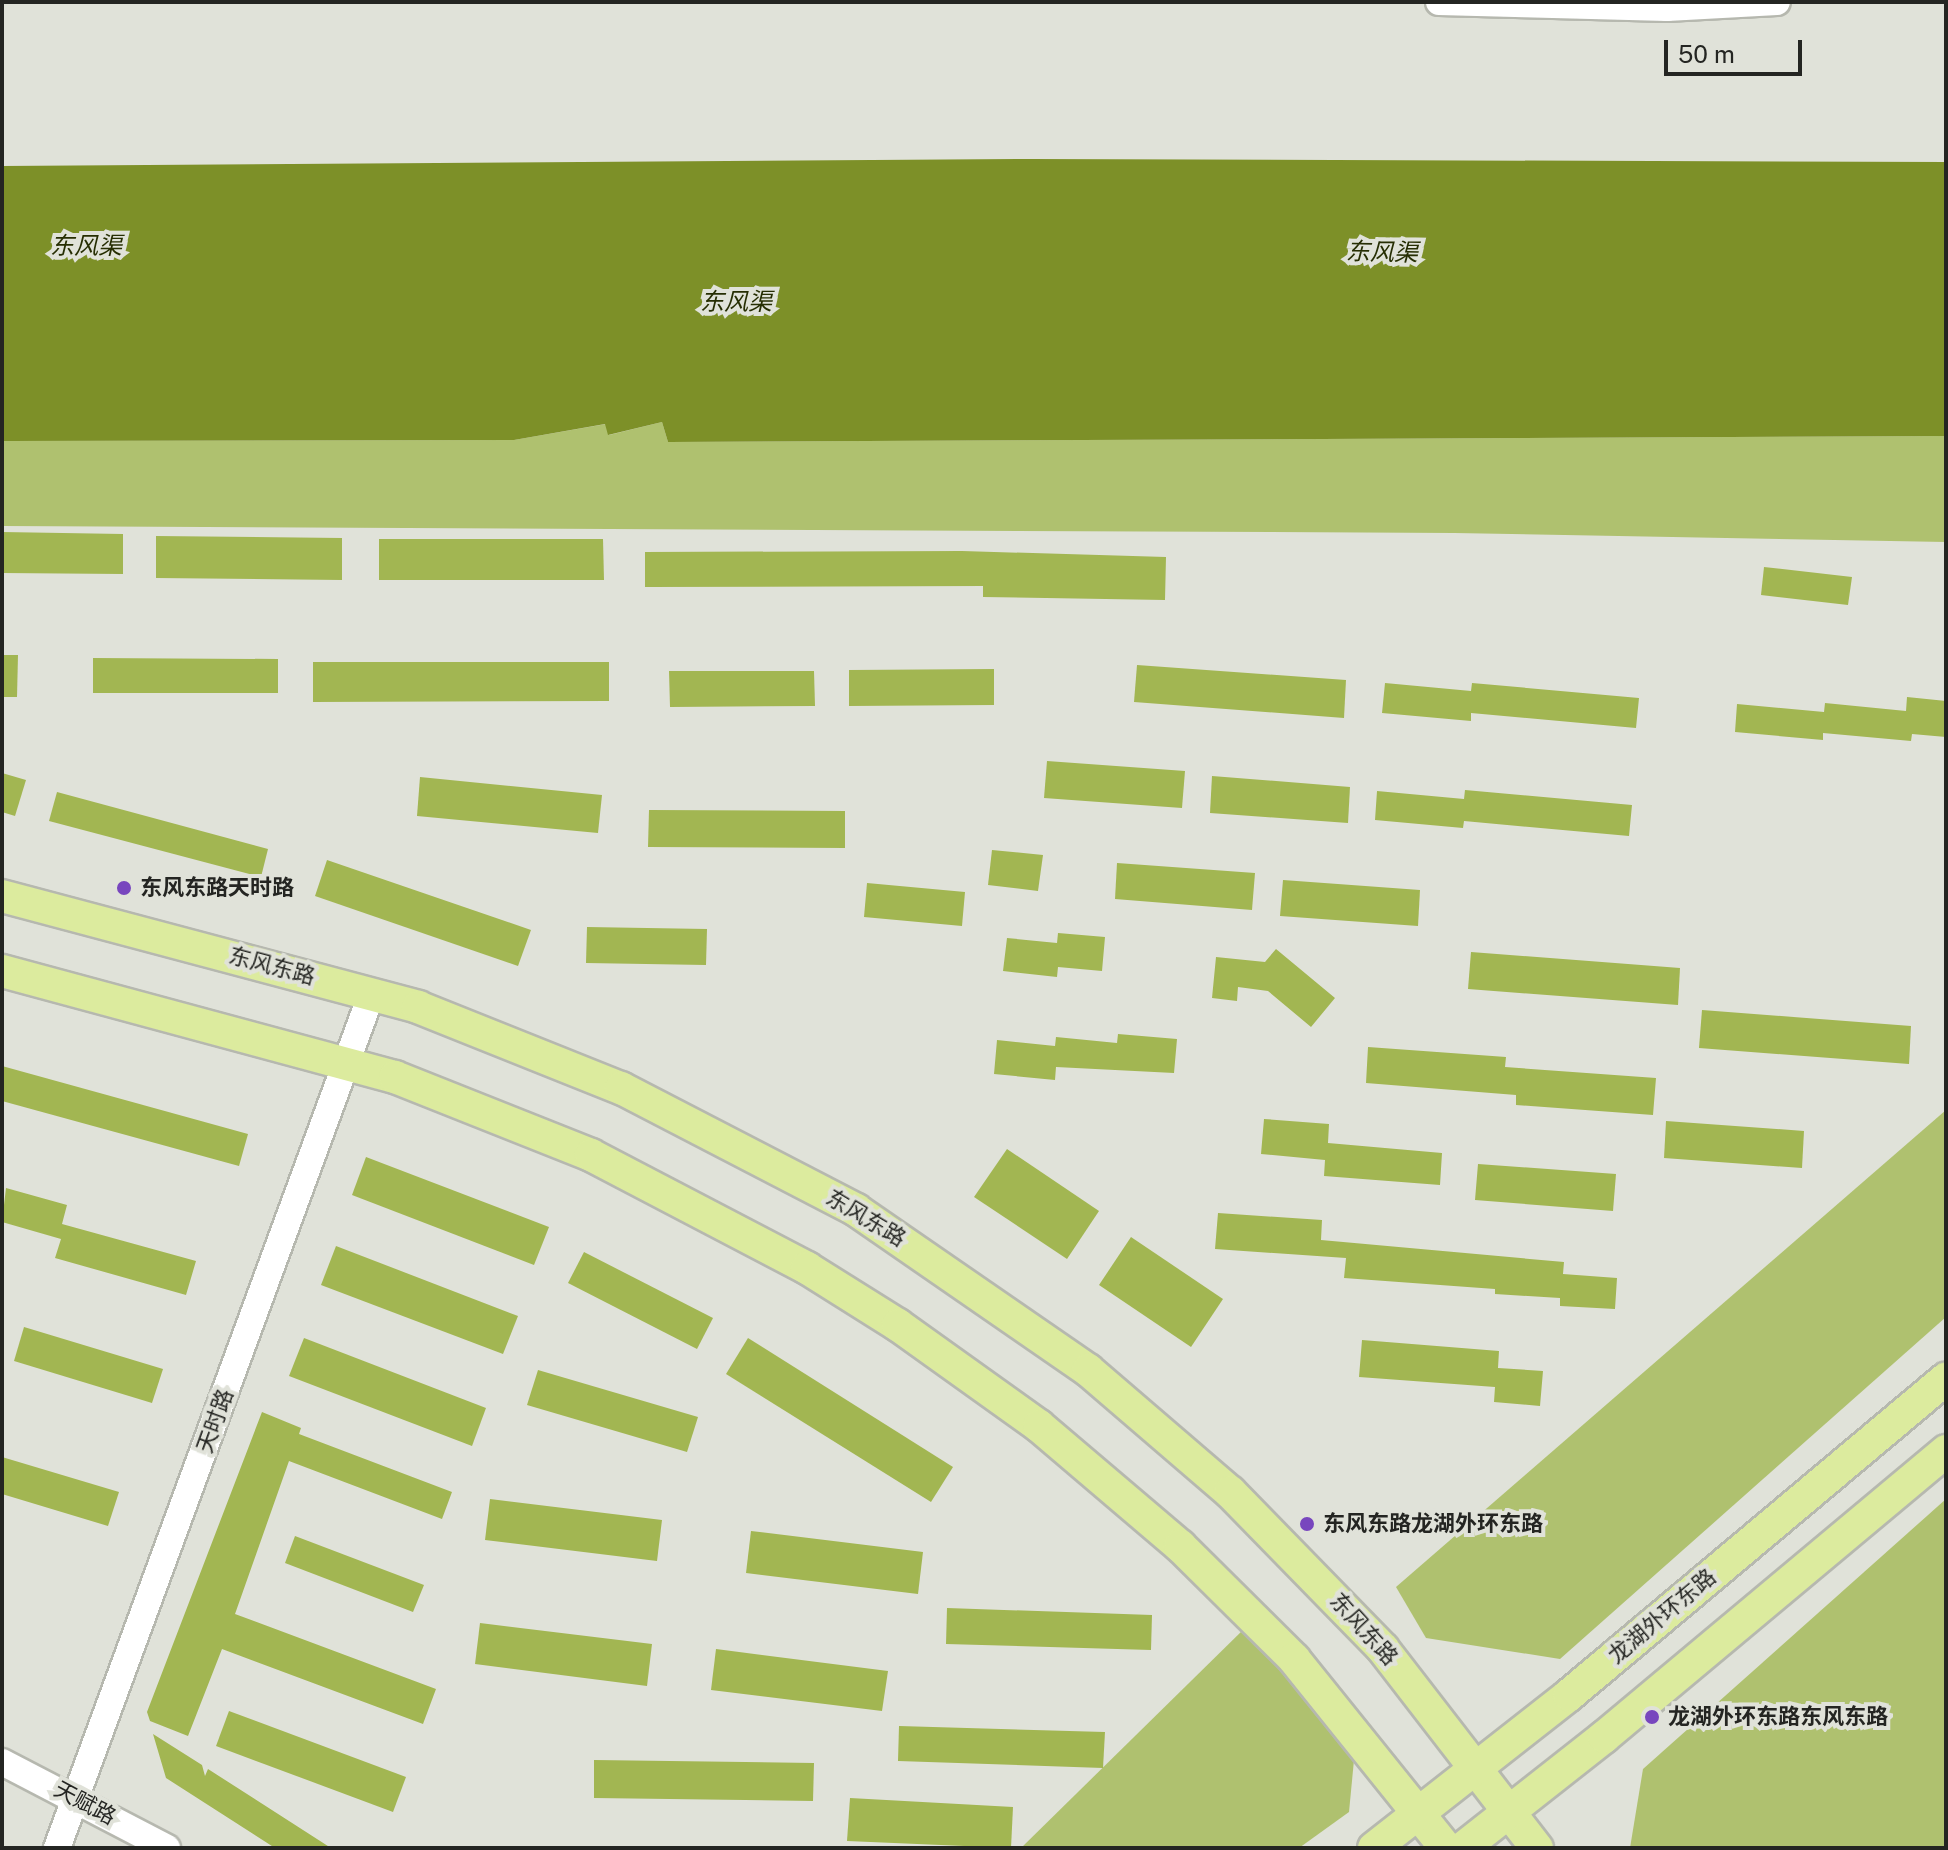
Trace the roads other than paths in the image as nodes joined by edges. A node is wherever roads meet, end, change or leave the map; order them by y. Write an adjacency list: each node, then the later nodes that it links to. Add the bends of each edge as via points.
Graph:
1 (1439, 2): 2 (street, via 1681,8)
2 (1777, 2)
3 (2, 896): 5 (main road, 东风东路)
4 (2, 971): 6 (main road)
5 (372, 993): 6 (street, 天时路); 10 (main road, 东风东路, via 523,1046 621,1088 856,1210 941,1264 1088,1370 1230,1492 1348,1610)
6 (346, 1062): 11 (street, 天时路); 13 (main road, via 591,1155 741,1231 898,1325 1039,1426 1180,1546 1294,1659)
7 (1946, 1379): 10 (main road, 龙湖外环东路)
8 (1946, 1451): 12 (main road)
9 (2, 1762): 11 (street, 天赋路)
10 (1478, 1766): 12 (main road, 东风东路); 13 (main road, 龙湖外环东路)
11 (76, 1798): 14 (street, 天时路); 15 (street, 天赋路)
12 (1510, 1811): 18 (main road); 19 (main road, 东风东路)
13 (1420, 1812): 16 (main road, 龙湖外环东路); 17 (main road)
14 (57, 1848)
15 (167, 1848)
16 (1374, 1848)
17 (1446, 1848)
18 (1463, 1848)
19 (1537, 1848)

